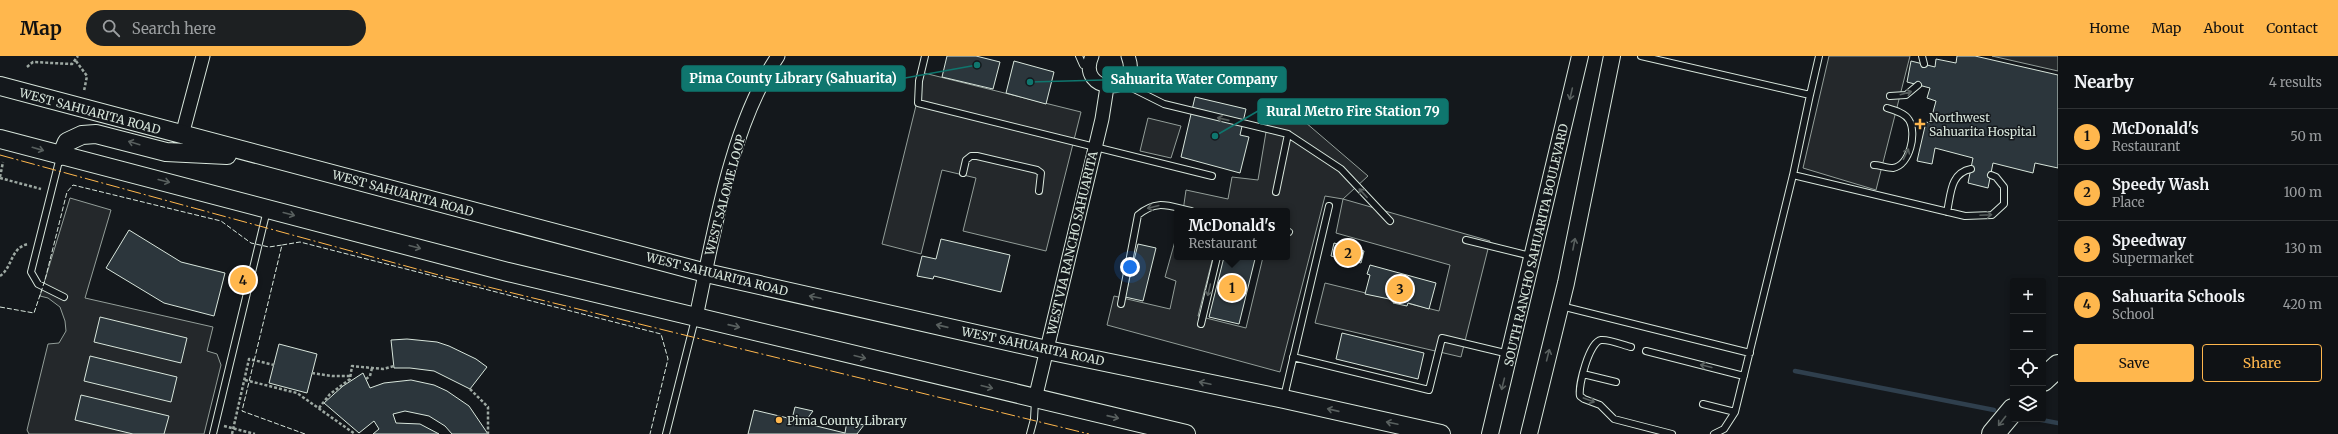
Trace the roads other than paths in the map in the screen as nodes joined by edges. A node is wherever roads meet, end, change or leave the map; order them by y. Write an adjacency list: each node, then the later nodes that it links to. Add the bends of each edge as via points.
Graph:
1 (203, 56): 21 (street)
2 (778, 56): 42 (street, WEST SALOME LOOP, via 754,99 738,142)
3 (925, 56): 23 (lane, via 919,80 918,103)
4 (1078, 56): 11 (lane, via 1083,65)
5 (1128, 56): 13 (street, via 1131,68)
6 (1580, 56): 40 (street, SOUTH RANCHO SAHUARITA BOULEVARD, one-way to 40)
7 (1612, 56): 45 (street, one-way to 7)
8 (1641, 56): 17 (lane)
9 (1819, 56): 17 (lane)
10 (1922, 56): 12 (lane)
11 (1091, 60): 16 (street, via 1091,75 1095,81)
12 (1924, 64)
13 (1122, 83): 16 (street); 20 (lane, one-way to 13, via 1164,104)
14 (1918, 85): 18 (lane, one-way to 14, via 1906,95)
15 (0, 86): 21 (main road, WEST SAHUARITA ROAD)
16 (1107, 87): 23 (street, WEST VIA RANCHO SAHUARITA)
17 (1810, 95): 29 (lane)
18 (1890, 96)
19 (1887, 108): 26 (lane, one-way to 19, via 1893,168 1902,163 1908,154 1913,136 1909,120 1899,112)
20 (1288, 134): 33 (lane); 38 (lane, one-way to 20, via 1341,169)
21 (182, 136): 24 (main road, WEST SAHUARITA ROAD)
22 (0, 139): 25 (main road, one-way to 25)
23 (1095, 146): 31 (lane); 49 (street, WEST VIA RANCHO SAHUARITA)
24 (256, 155): 25 (main road, one-way to 25, via 166,152 96,134 82,135 68,142); 42 (main road, WEST SAHUARITA ROAD)
25 (61, 156): 35 (main road, one-way to 35); 43 (lane, via 31,272 38,284)
26 (1874, 165)
27 (1971, 169): 37 (lane, via 1962,171 1954,179)
28 (963, 174): 32 (lane, via 966,160 971,156 977,156 1037,170 1042,178)
29 (1793, 175): 37 (lane); 51 (lane)
30 (1991, 175): 37 (lane, one-way to 30, via 1965,216 1992,215 2004,204 2004,187)
31 (1212, 176)
32 (1039, 191)
33 (1276, 192)
34 (1329, 206): 53 (lane)
35 (267, 208): 46 (main road, one-way to 46, via 508,272); 64 (lane)
36 (1176, 208): 44 (lane, one-way to 44, via 1149,206 1138,216)
37 (1947, 212)
38 (1390, 221)
39 (1466, 240): 40 (lane)
40 (1533, 256): 52 (street, SOUTH RANCHO SAHUARITA BOULEVARD)
41 (1216, 260): 47 (lane, one-way to 47)
42 (706, 273): 46 (street, WEST SALOME LOOP); 49 (main road, WEST SAHUARITA ROAD, one-way to 42)
43 (64, 297)
44 (1121, 304)
45 (1560, 306): 51 (lane); 70 (street, one-way to 45)
46 (696, 317): 59 (main road, one-way to 59); 65 (lane, WEST SALOME LOOP)
47 (1201, 324)
48 (1631, 347): 55 (lane, via 1602,340 1596,342 1590,348)
49 (1047, 350): 59 (street, WEST VIA RANCHO SAHUARITA); 60 (main road, WEST SAHUARITA ROAD, one-way to 49)
50 (1646, 351): 56 (lane, one-way to 50)
51 (1750, 353): 56 (lane)
52 (1510, 354): 53 (lane, via 1442,338 1429,390); 69 (street, SOUTH RANCHO SAHUARITA BOULEVARD, one-way to 69)
53 (1293, 357): 60 (lane)
54 (2058, 366): 57 (highway)
55 (1584, 374): 58 (lane); 71 (lane, one-way to 71, via 1580,396 1584,399 1600,405 1614,419)
56 (1744, 376): 62 (lane)
57 (2046, 377)
58 (1616, 382)
59 (1035, 399): 66 (lane); 67 (main road, one-way to 67)
60 (1284, 399): 68 (main road, WEST SAHUARITA ROAD, one-way to 60)
61 (1703, 404): 62 (lane)
62 (1735, 412): 72 (lane, via 1724,429)
63 (2010, 414): 73 (highway, one-way to 73)
64 (213, 434)
65 (666, 434)
66 (1030, 434)
67 (1186, 434)
68 (1441, 434)
69 (1490, 434)
70 (1529, 434)
71 (1672, 434)
72 (1714, 434)
73 (1993, 434)

